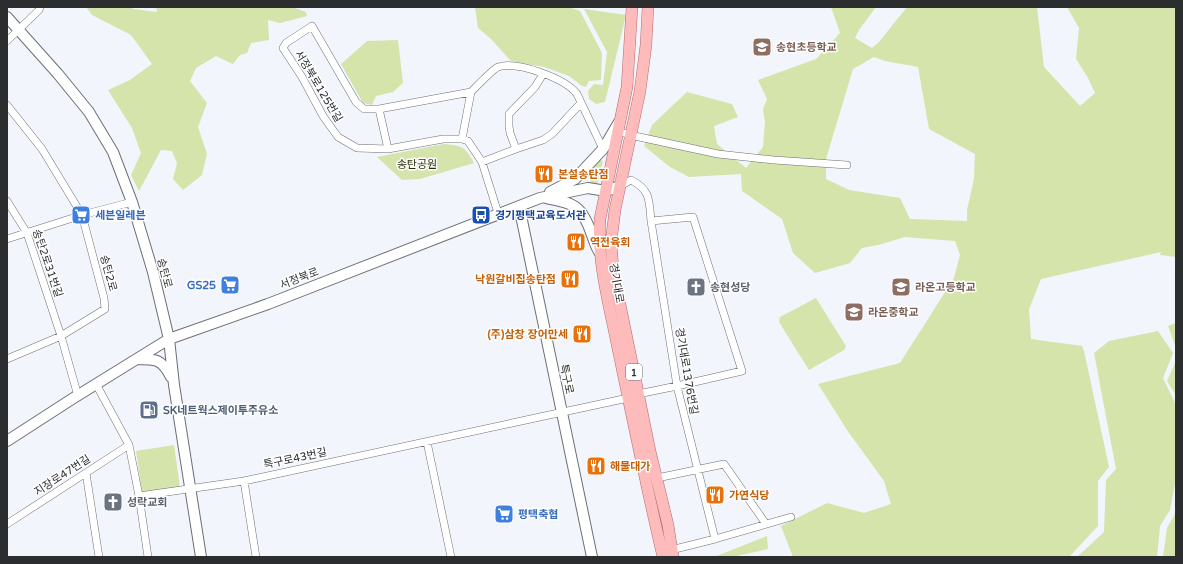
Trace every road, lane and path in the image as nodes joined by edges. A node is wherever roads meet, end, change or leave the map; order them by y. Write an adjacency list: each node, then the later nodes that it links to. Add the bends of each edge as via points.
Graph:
1 (40, 7): 5 (street)
2 (632, 7): 12 (main road, 경기대로 / 1, via 627,87)
3 (648, 7): 14 (main road, 경기대로 / 1, via 640,90)
4 (7, 17): 5 (street, 송탄로)
5 (19, 30): 6 (street); 25 (street, 송탄로, via 89,112 113,152)
6 (7, 41)
7 (543, 74): 8 (street, via 516,66 497,67); 9 (street, via 572,88); 17 (street, via 535,87 509,114 508,126)
8 (471, 92): 11 (street, 서정북로125번길); 15 (street)
9 (581, 103): 17 (street, via 552,134 543,140); 18 (street)
10 (7, 105): 28 (street, 송탄2로, via 42,148)
11 (379, 109): 16 (street); 16 (street, 서정북로125번길, via 364,109 356,102 312,26 286,43 283,48 302,77 322,116 338,137 357,148)
12 (621, 119): 13 (main road, 경기대로 / 1); 18 (street)
13 (618, 131): 14 (street); 22 (main road, 경기대로 / 1)
14 (630, 135): 20 (street, via 718,154); 21 (main road, 경기대로 / 1)
15 (462, 139): 16 (street, 서정북로125번길, via 443,139); 19 (street, via 468,141)
16 (388, 149)
17 (516, 149): 19 (street)
18 (603, 149): 23 (street, via 575,179)
19 (482, 162): 27 (street)
20 (847, 165)
21 (620, 186): 22 (street, 서정북로); 29 (street, 경기대로1376번길, via 631,180 640,184 648,195); 41 (main road, 경기대로 / 1, via 611,242)
22 (606, 190): 23 (street, 서정북로, via 588,188); 32 (main road, 경기대로 / 1, via 598,238)
23 (540, 198): 26 (street, 서정북로); 32 (street, via 567,202 581,211)
24 (7, 201): 30 (street, 송탄2로31번길)
25 (132, 202): 28 (street); 34 (street, 송탄로, via 153,272)
26 (519, 206): 27 (street, 서정북로); 42 (street, 특구로)
27 (498, 213): 34 (street, 서정북로, via 268,304)
28 (82, 215): 30 (street); 33 (street, 송탄2로, via 105,309)
29 (651, 221): 39 (street, 경기대로1376번길); 39 (street, 특구로43번길, via 693,217 742,370)
30 (27, 233): 31 (street); 33 (street, 송탄2로31번길)
31 (7, 239)
32 (600, 254): 41 (main road, 경기대로 / 1)
33 (61, 336): 35 (street, 송탄2로); 40 (street)
34 (169, 339): 36 (street, 서정북로); 38 (street, 송탄로)
35 (7, 358)
36 (137, 359): 37 (street, 서정북로); 38 (street, via 154,359 165,365)
37 (96, 384): 40 (street, 서정북로); 45 (street)
38 (174, 385): 50 (street, 송탄로)
39 (677, 386): 41 (street, 특구로43번길); 46 (street, 경기대로1376번길)
40 (78, 396): 43 (street, 서정북로)
41 (633, 396): 42 (street, 특구로43번길); 48 (main road, 경기대로 / 1); 56 (main road, 경기대로 / 1)
42 (561, 413): 44 (street, 특구로43번길); 62 (street, 특구로)
43 (7, 441)
44 (427, 442): 49 (street, 특구로43번길); 61 (street)
45 (129, 445): 47 (street, 지장로47번길); 51 (street)
46 (698, 470): 48 (street); 54 (street, via 724,464); 55 (street, 경기대로1376번길)
47 (86, 473): 53 (street, 지장로47번길); 57 (street)
48 (657, 478): 56 (main road, 경기대로 / 1, via 668,525)
49 (244, 481): 50 (street, 특구로43번길); 60 (street)
50 (190, 489): 51 (street, 특구로43번길); 59 (street, 송탄로)
51 (139, 496): 58 (street)
52 (791, 517): 54 (street)
53 (7, 524)
54 (766, 524): 55 (street)
55 (715, 539): 56 (street)
56 (665, 555)
57 (99, 557)
58 (148, 557)
59 (201, 557)
60 (256, 557)
61 (452, 557)
62 (592, 557)

